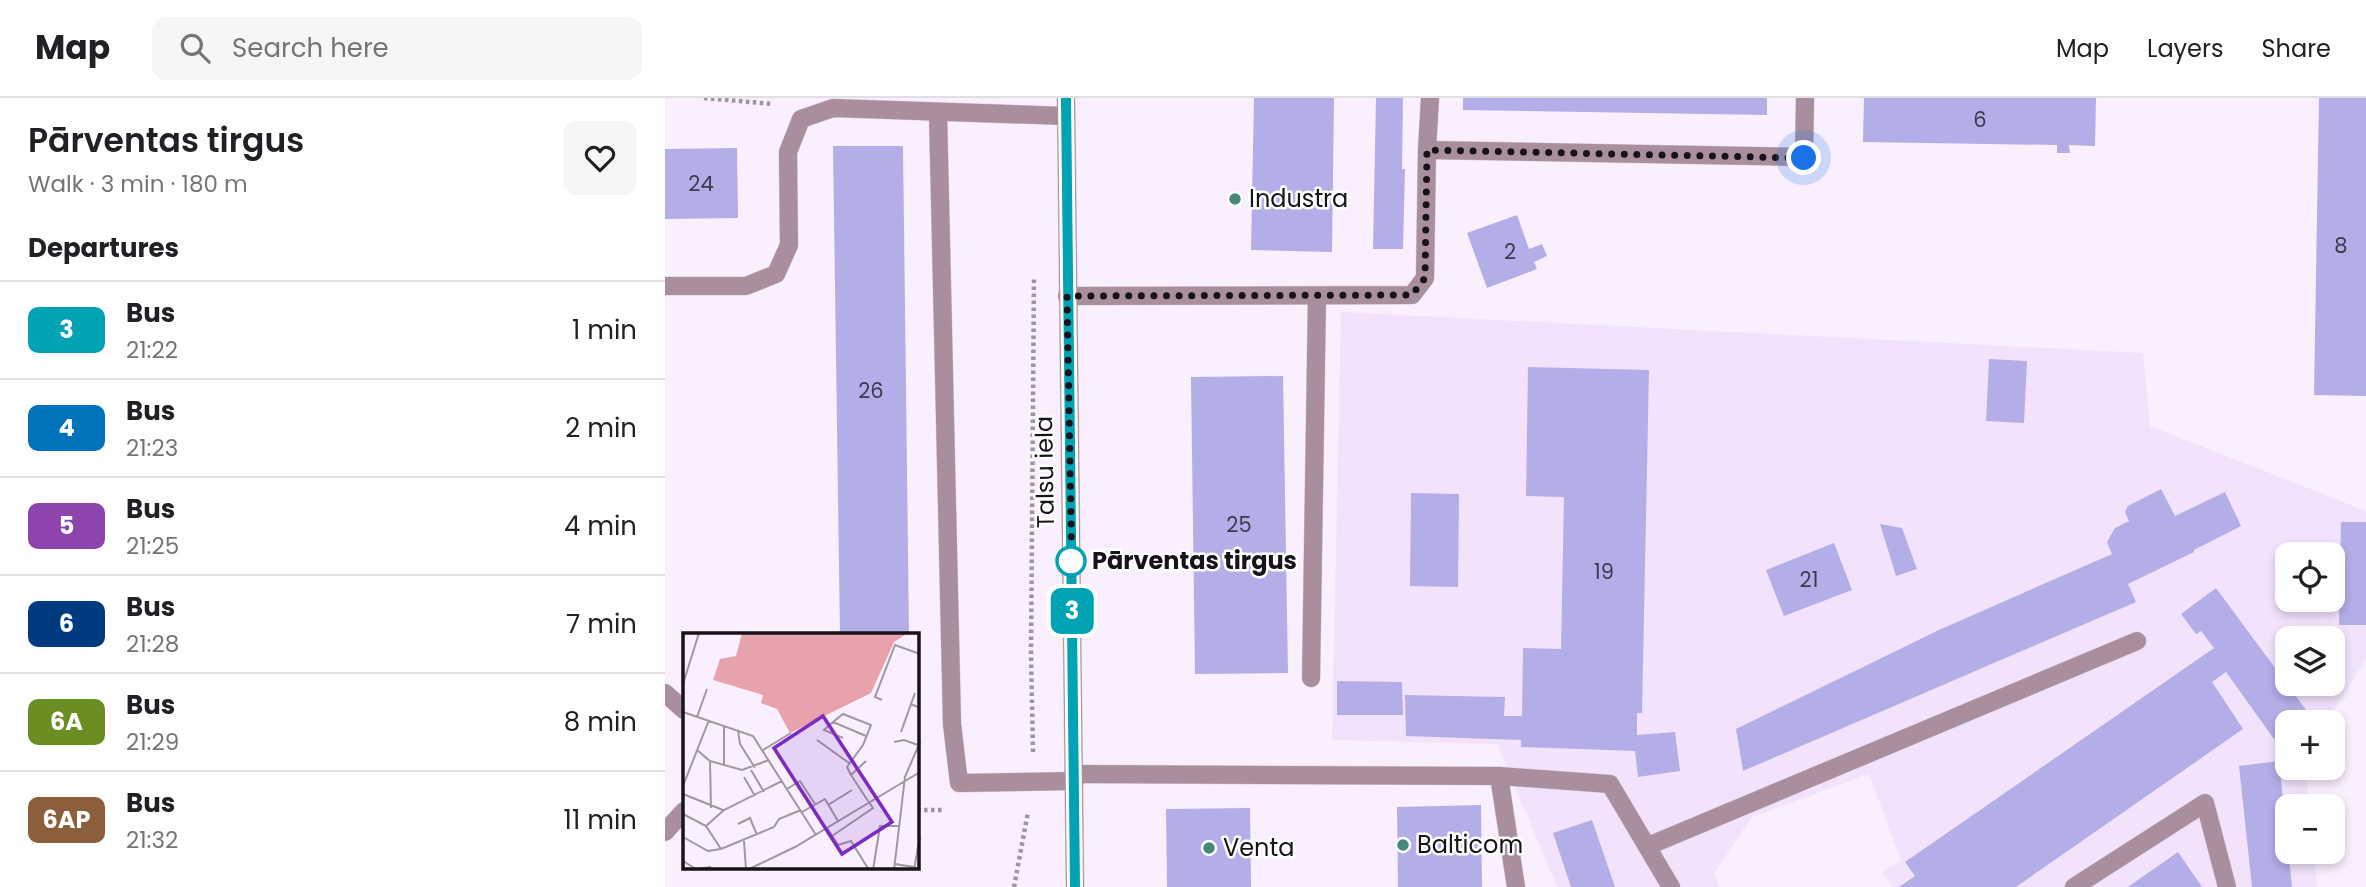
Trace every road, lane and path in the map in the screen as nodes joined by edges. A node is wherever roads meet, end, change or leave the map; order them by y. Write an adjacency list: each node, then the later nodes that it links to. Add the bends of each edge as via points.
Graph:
1 (704, 98): 7 (path, via 780,105)
2 (1066, 98): 6 (street, Talsu iela)
3 (1430, 98): 8 (street)
4 (1805, 98): 8 (street, via 1804,158)
5 (939, 112): 6 (street); 7 (street, via 833,108); 19 (street, via 952,724 959,783)
6 (1065, 117): 11 (street, Talsu iela)
7 (801, 119): 10 (street, via 788,152 789,245 776,274 746,286)
8 (1427, 150): 12 (street, via 1425,278 1412,295)
9 (1034, 267): 19 (path)
10 (665, 286)
11 (1067, 296): 12 (street); 18 (street, Talsu iela)
12 (1317, 296): 14 (street)
13 (2137, 641): 22 (street)
14 (1311, 678)
15 (665, 693): 16 (street)
16 (683, 709)
17 (1499, 776): 18 (street); 22 (street, via 1610,784); 25 (street)
18 (1075, 778): 19 (street); 24 (street, Talsu iela)
19 (1034, 782): 23 (path)
20 (683, 812): 21 (street)
21 (665, 832)
22 (1648, 846): 26 (street)
23 (1014, 887)
24 (1075, 887)
25 (1516, 887)
26 (1671, 887)
27 (2074, 887): 28 (street, via 2205,803)
28 (2227, 887)

